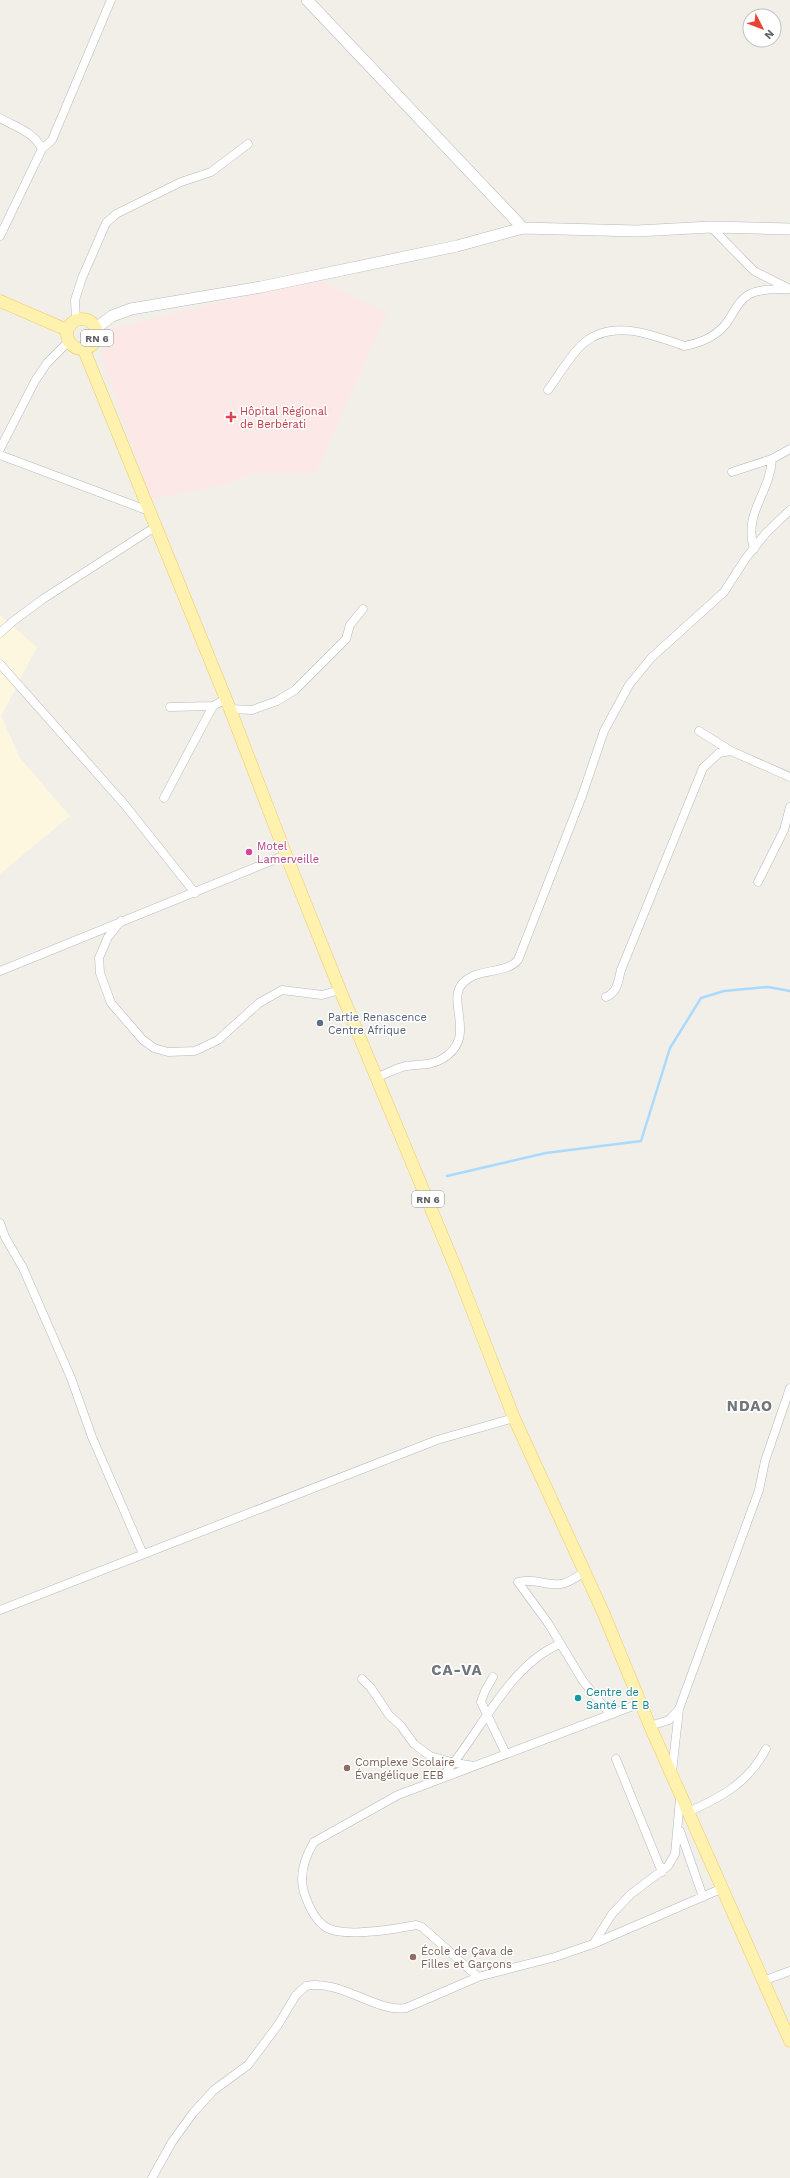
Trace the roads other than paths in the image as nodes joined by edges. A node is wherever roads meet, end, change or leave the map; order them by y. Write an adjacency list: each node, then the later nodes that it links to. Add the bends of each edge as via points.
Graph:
1 (111, 0): 5 (street, via 52,140)
2 (307, 0): 7 (street)
3 (0, 118): 5 (street, via 27,132)
4 (248, 144): 12 (street, via 211,172 181,182 116,214 106,223 75,300)
5 (42, 149): 9 (street)
6 (710, 227): 7 (street, via 637,231); 8 (street); 10 (street, via 754,271)
7 (522, 228): 13 (street, via 457,246 261,287 131,309 112,316)
8 (790, 229)
9 (0, 236)
10 (790, 290): 17 (street, via 759,290 748,294 724,326 711,336 691,345 684,346 632,331 601,332 584,342)
11 (0, 301): 14 (main road, RN 6)
12 (76, 320): 13 (main road, RN 6, via 90,321); 14 (main road, RN 6)
13 (96, 328): 16 (main road, RN 6, via 95,342)
14 (67, 330): 15 (main road, RN 6)
15 (68, 342): 16 (main road, RN 6); 18 (street, via 35,381)
16 (84, 350): 24 (main road, RN 6)
17 (548, 390)
18 (0, 449)
19 (790, 449): 21 (street)
20 (0, 455): 24 (street)
21 (772, 459): 22 (street); 26 (street, via 767,481 750,525)
22 (732, 472)
23 (790, 510): 26 (street, via 766,533)
24 (149, 511): 25 (main road, RN 6)
25 (155, 527): 28 (street, via 43,599); 30 (main road, RN 6)
26 (754, 549): 45 (street, via 724,592 651,658 629,685 604,731 518,960 510,967 472,976 459,988 457,994 460,1035 455,1048 448,1056 434,1062 405,1066)
27 (362, 609): 30 (street, via 350,625 346,639 295,690 277,701 252,710)
28 (0, 634)
29 (0, 664): 40 (street, via 125,805)
30 (228, 704): 31 (street); 38 (main road, RN 6)
31 (213, 706): 32 (street); 36 (street)
32 (170, 707)
33 (699, 731): 34 (street)
34 (731, 751): 35 (street); 44 (street, via 719,753 703,768 620,970 617,988 612,995)
35 (790, 777)
36 (164, 798)
37 (790, 807): 39 (street, via 784,830)
38 (286, 855): 40 (street); 43 (main road, RN 6)
39 (758, 882)
40 (195, 893): 41 (street)
41 (122, 921): 42 (street); 43 (street, via 108,937 99,958 101,978 111,1003 143,1040 161,1050 195,1051 218,1040 259,1003 282,990 322,994)
42 (0, 971)
43 (340, 990): 45 (main road, RN 6)
44 (606, 997)
45 (377, 1077): 48 (main road, RN 6)
46 (0, 1223): 49 (street, via 23,1268 71,1378 92,1437)
47 (790, 1388): 56 (street, via 765,1461 759,1490)
48 (514, 1418): 49 (street, via 437,1440); 50 (main road, RN 6)
49 (143, 1554): 51 (street)
50 (585, 1572): 52 (street, via 566,1583 528,1580 518,1582); 55 (main road, RN 6)
51 (0, 1610)
52 (560, 1644): 57 (street, via 583,1681); 58 (street, via 546,1649 533,1659)
53 (493, 1677): 58 (street, via 481,1702)
54 (362, 1679): 63 (street, via 414,1744 430,1756)
55 (641, 1703): 57 (street); 59 (main road, RN 6)
56 (679, 1708): 59 (street, via 669,1720); 65 (street)
57 (610, 1714): 61 (street)
58 (487, 1716): 61 (street); 63 (street)
59 (650, 1726): 65 (main road, RN 6)
60 (766, 1749): 68 (street, via 755,1768 736,1787 716,1800)
61 (506, 1754): 64 (street)
62 (616, 1759): 70 (street)
63 (454, 1763): 64 (street); 66 (street)
64 (476, 1766): 66 (street)
65 (672, 1773): 67 (main road, RN 6)
66 (440, 1779): 75 (street, via 398,1795 314,1842 306,1855 302,1873 303,1890 312,1914 325,1927 341,1931 376,1933 422,1926)
67 (681, 1794): 68 (main road, RN 6); 69 (street)
68 (688, 1812): 71 (main road, RN 6)
69 (679, 1828): 70 (street, via 675,1854); 72 (street)
70 (662, 1872): 73 (street, via 631,1894 612,1914)
71 (722, 1888): 72 (street); 76 (main road, RN 6)
72 (703, 1897): 73 (street)
73 (594, 1944): 75 (street)
74 (790, 1971): 76 (street)
75 (478, 1977): 78 (street, via 420,2004 396,2010 343,1990 306,1986 296,1995 256,2056 240,2072 214,2090 193,2113 172,2142)
76 (763, 1981): 77 (main road, RN 6)
77 (790, 2041)
78 (152, 2178)

